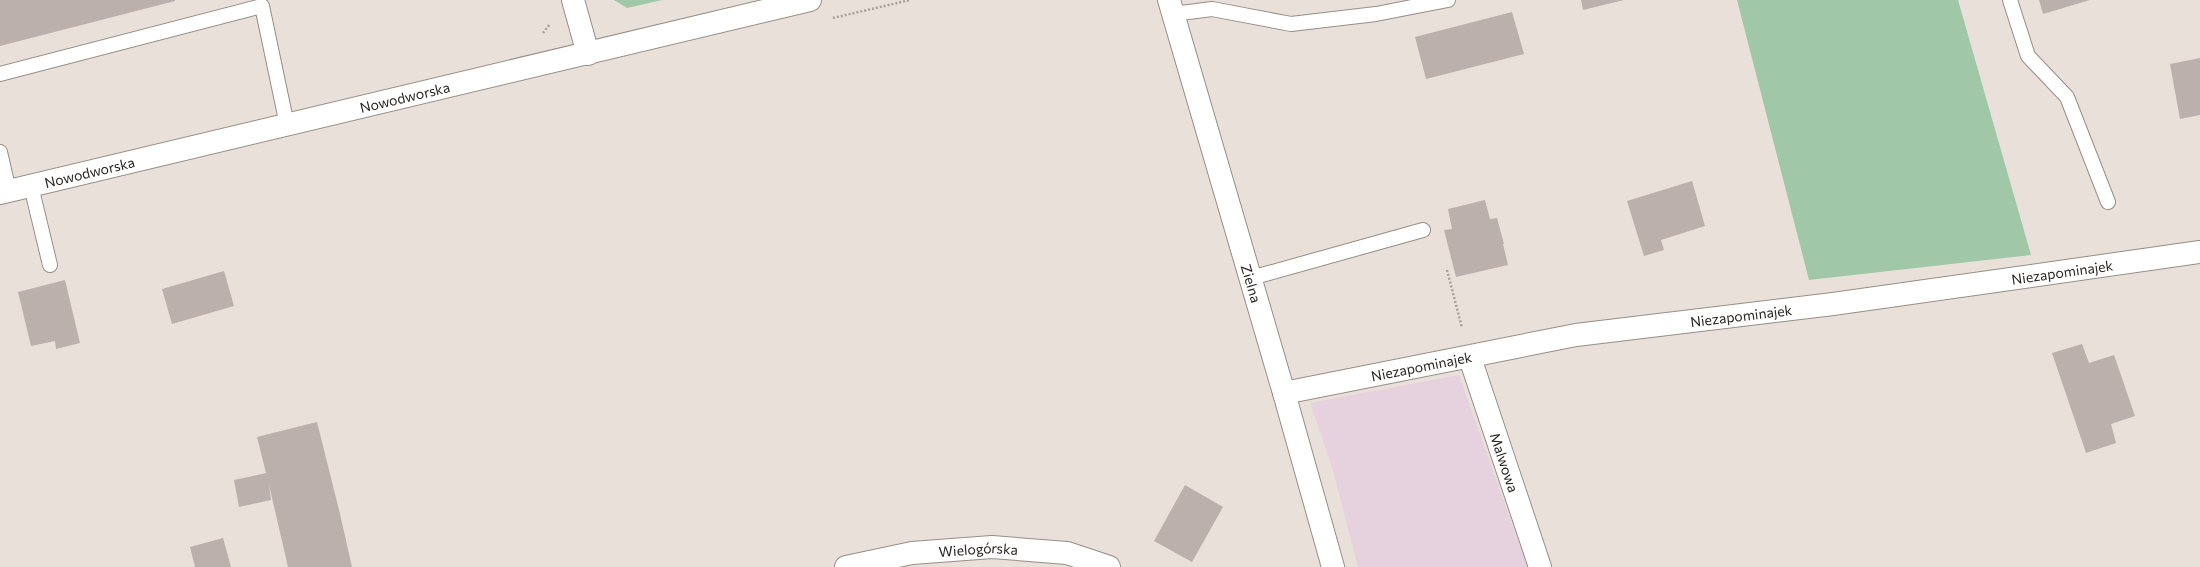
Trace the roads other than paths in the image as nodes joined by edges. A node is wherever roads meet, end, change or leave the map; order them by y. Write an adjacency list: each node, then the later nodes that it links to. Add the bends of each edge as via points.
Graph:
1 (573, 0): 6 (street)
2 (810, 0): 6 (street, Nowodworska)
3 (1448, 0): 5 (lane, via 1376,14 1291,24 1212,9)
4 (2010, 0): 12 (lane, via 2028,56 2067,97)
5 (1171, 7): 16 (street, Zielna)
6 (588, 54): 8 (street, Nowodworska)
7 (0, 74): 8 (lane, via 262,6)
8 (287, 125): 10 (street, Nowodworska)
9 (0, 152): 11 (lane)
10 (31, 186): 11 (street, Nowodworska); 15 (lane)
11 (4, 192)
12 (2108, 202)
13 (1423, 230): 16 (lane)
14 (2200, 252): 17 (street, Niezapominajek, via 1833,304 1576,335)
15 (50, 265)
16 (1251, 278): 18 (street, Zielna)
17 (1470, 358): 18 (street, Niezapominajek); 22 (street, Malwowa)
18 (1284, 393): 21 (street, Zielna)
19 (846, 567): 20 (street, Wielogórska, via 912,553 992,547 1067,554)
20 (1109, 567)
21 (1333, 567)
22 (1540, 567)

